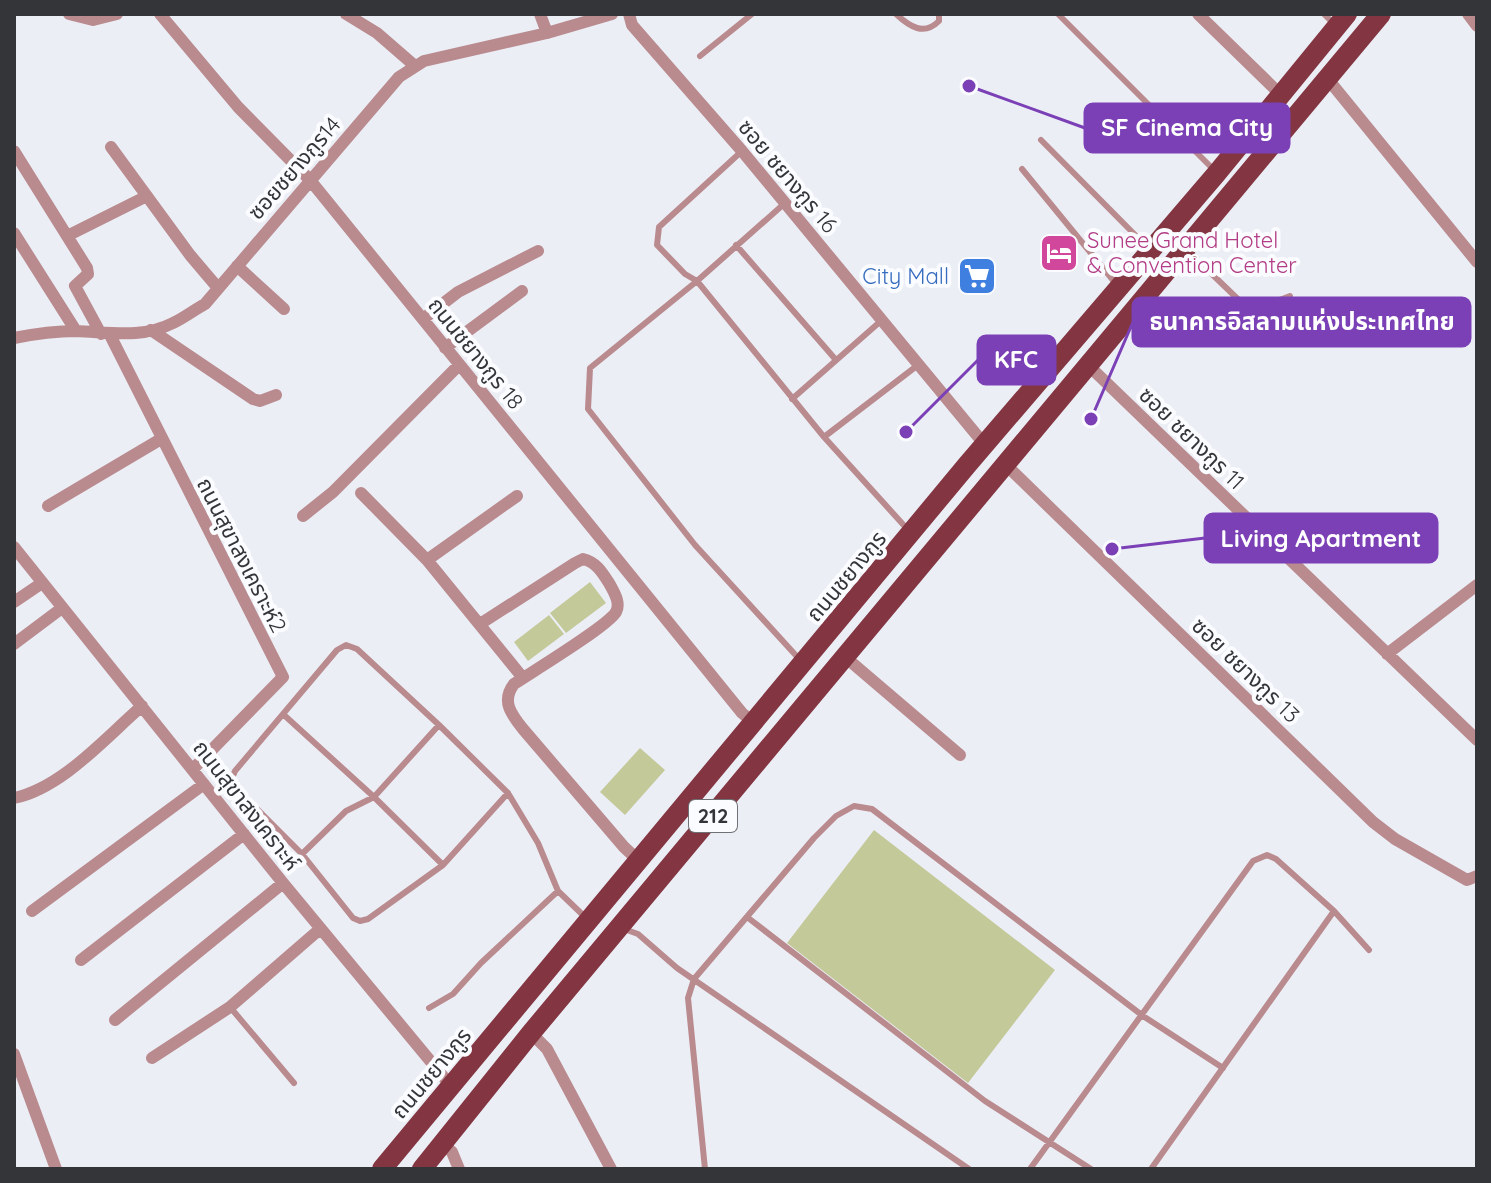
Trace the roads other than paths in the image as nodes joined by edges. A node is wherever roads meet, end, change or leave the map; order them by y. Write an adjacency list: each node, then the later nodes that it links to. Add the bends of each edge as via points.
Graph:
1 (69, 14): 2 (street, via 93,20)
2 (117, 14)
3 (160, 14): 28 (street, ถนนชยางกูร 18, via 238,107)
4 (346, 14): 19 (street)
5 (540, 14): 17 (street)
6 (612, 14): 17 (street, ซอยชยางกูร14)
7 (629, 14): 25 (street, ซอย ชยางกูร 16, via 632,25)
8 (752, 14): 18 (lane)
9 (896, 14): 10 (lane, via 912,27 925,29 936,25)
10 (939, 14)
11 (1058, 14): 27 (lane)
12 (1198, 14): 21 (street)
13 (1381, 14): 20 (main road, 212)
14 (1468, 14): 16 (street)
15 (1336, 18): 21 (main road, ถนนชยางกูร / 212)
16 (1477, 26)
17 (547, 33): 19 (street, ซอยชยางกูร14)
18 (700, 56)
19 (415, 66): 28 (street, ซอยชยางกูร14, via 399,77)
20 (1327, 78): 34 (main road, 212); 37 (street)
21 (1281, 95): 27 (main road, ถนนชยางกูร / 212)
22 (1041, 140): 36 (lane)
23 (111, 147): 29 (street)
24 (14, 151): 32 (street)
25 (742, 151): 30 (street, ซอย ชยางกูร 16); 39 (lane, via 659,227 657,245)
26 (1022, 169): 40 (lane)
27 (1217, 173): 36 (main road, ถนนชยางกูร / 212)
28 (310, 180): 38 (street, ซอยชยางกูร14); 45 (street, ถนนชยางกูร 18)
29 (147, 196): 32 (street); 41 (street)
30 (785, 203): 33 (lane); 46 (street, ซอย ชยางกูร 16)
31 (14, 233): 48 (street)
32 (67, 236): 49 (street, ถนนสุขาสงเคราะห์2, via 88,274 76,290)
33 (736, 245): 39 (lane); 52 (lane)
34 (1185, 249): 43 (lane, via 1244,305 1256,309); 55 (main road, 212)
35 (538, 251): 45 (street, via 458,292)
36 (1150, 251): 40 (main road, ถนนชยางกูร / 212)
37 (1477, 262)
38 (237, 266): 41 (street, ซอยชยางกูร14); 44 (street)
39 (697, 281): 57 (lane); 77 (lane, via 590,368 588,409 695,545)
40 (1119, 287): 60 (main road, ถนนชยางกูร / 212)
41 (218, 288): 47 (street, ซอยชยางกูร14, via 205,304)
42 (522, 291): 51 (street)
43 (1290, 296)
44 (284, 309)
45 (423, 319): 51 (street, ถนนชยางกูร 18)
46 (882, 320): 52 (lane); 54 (street, ซอย ชยางกูร 16)
47 (151, 330): 49 (street, ซอยชยางกูร14); 56 (street, via 253,399)
48 (76, 331): 49 (street, ซอยชยางกูร14); 50 (street, ซอยชยางกูร14)
49 (106, 335): 59 (street, ถนนสุขาสงเคราะห์2)
50 (14, 338)
51 (445, 348): 53 (street, ถนนชยางกูร 18)
52 (836, 360): 57 (lane)
53 (459, 365): 65 (street); 81 (street, ถนนชยางกูร 18)
54 (918, 365): 58 (lane); 60 (street, ซอย ชยางกูร 16)
55 (1088, 365): 61 (main road, 212); 75 (street, ซอย ชยางกูร 11)
56 (276, 395)
57 (792, 399): 58 (lane)
58 (824, 437): 66 (lane)
59 (161, 439): 64 (street); 85 (street, ถนนสุขาสงเคราะห์2, via 283,677)
60 (985, 445): 61 (main road); 66 (main road, ถนนชยางกูร / 212)
61 (1005, 464): 76 (main road, 212); 94 (street, ซอย ชยางกูร 13, via 1373,822 1467,880)
62 (361, 493): 68 (street)
63 (517, 496): 68 (street)
64 (48, 506)
65 (303, 516)
66 (911, 534): 77 (main road, ถนนชยางกูร / 212)
67 (14, 547): 69 (street, ถนนสุขาสงเคราะห์)
68 (427, 560): 73 (street)
69 (42, 583): 71 (street); 72 (street, ถนนสุขาสงเคราะห์)
70 (1477, 585): 75 (street)
71 (14, 602)
72 (62, 608): 74 (street); 79 (street, ถนนสุขาสงเคราะห์)
73 (480, 624): 78 (street); 78 (street, via 583,559 597,566 617,597 618,609)
74 (14, 644)
75 (1387, 654): 83 (street, ซอย ชยางกูร 11)
76 (844, 656): 84 (street); 101 (main road, 212)
77 (804, 663): 81 (main road, ถนนชยางกูร / 212)
78 (523, 678): 92 (street, via 507,693 511,714)
79 (142, 706): 85 (street, ถนนสุขาสงเคราะห์); 89 (street, via 57,780)
80 (284, 715): 82 (lane, via 346,645 357,649); 88 (lane); 91 (lane, via 232,778)
81 (754, 723): 92 (main road, ถนนชยางกูร / 212)
82 (439, 725): 87 (lane); 88 (lane)
83 (1477, 740)
84 (960, 755)
85 (193, 769): 86 (street, ถนนสุขาสงเคราะห์)
86 (204, 784): 90 (street, ถนนสุขาสงเคราะห์); 97 (street)
87 (508, 793): 93 (lane); 96 (lane)
88 (374, 797): 91 (lane, via 346,811); 93 (lane)
89 (14, 798)
90 (244, 834): 95 (street, ถนนสุขาสงเคราะห์); 104 (street)
91 (302, 854): 93 (lane, via 360,921)
92 (639, 861): 99 (main road, ถนนชยางกูร / 212)
93 (443, 865)
94 (1476, 878)
95 (283, 883): 102 (street, ถนนสุขาสงเคราะห์); 109 (street)
96 (558, 891): 99 (lane); 107 (lane, via 453,994)
97 (32, 911)
98 (1334, 911): 103 (lane); 108 (lane, via 1276,859 1267,855 1253,861); 113 (lane)
99 (594, 916): 101 (main road); 115 (main road, ถนนชยางกูร / 212)
100 (747, 917): 105 (lane); 108 (lane, via 836,816 854,806 872,809); 117 (lane, via 985,1101)
101 (619, 928): 105 (lane, via 638,934); 110 (main road, 212)
102 (320, 929): 106 (street); 115 (street, ถนนสุขาสงเคราะห์)
103 (1369, 950)
104 (81, 960)
105 (694, 979): 123 (lane, via 688,998); 124 (lane)
106 (230, 1007): 112 (street); 114 (lane)
107 (429, 1008)
108 (1143, 1016): 113 (lane); 117 (lane)
109 (115, 1020)
110 (531, 1033): 116 (main road, 212); 122 (street, via 547,1049)
111 (14, 1054): 118 (street)
112 (152, 1058)
113 (1223, 1068): 127 (lane)
114 (294, 1083)
115 (451, 1086): 119 (main road, ถนนชยางกูร / 212)
116 (443, 1144): 120 (main road, 212); 121 (street)
117 (1049, 1144): 125 (lane); 126 (lane)
118 (56, 1169)
119 (382, 1169)
120 (422, 1169)
121 (459, 1169)
122 (611, 1169)
123 (705, 1169)
124 (969, 1169)
125 (1030, 1169)
126 (1091, 1169)
127 (1151, 1169)

